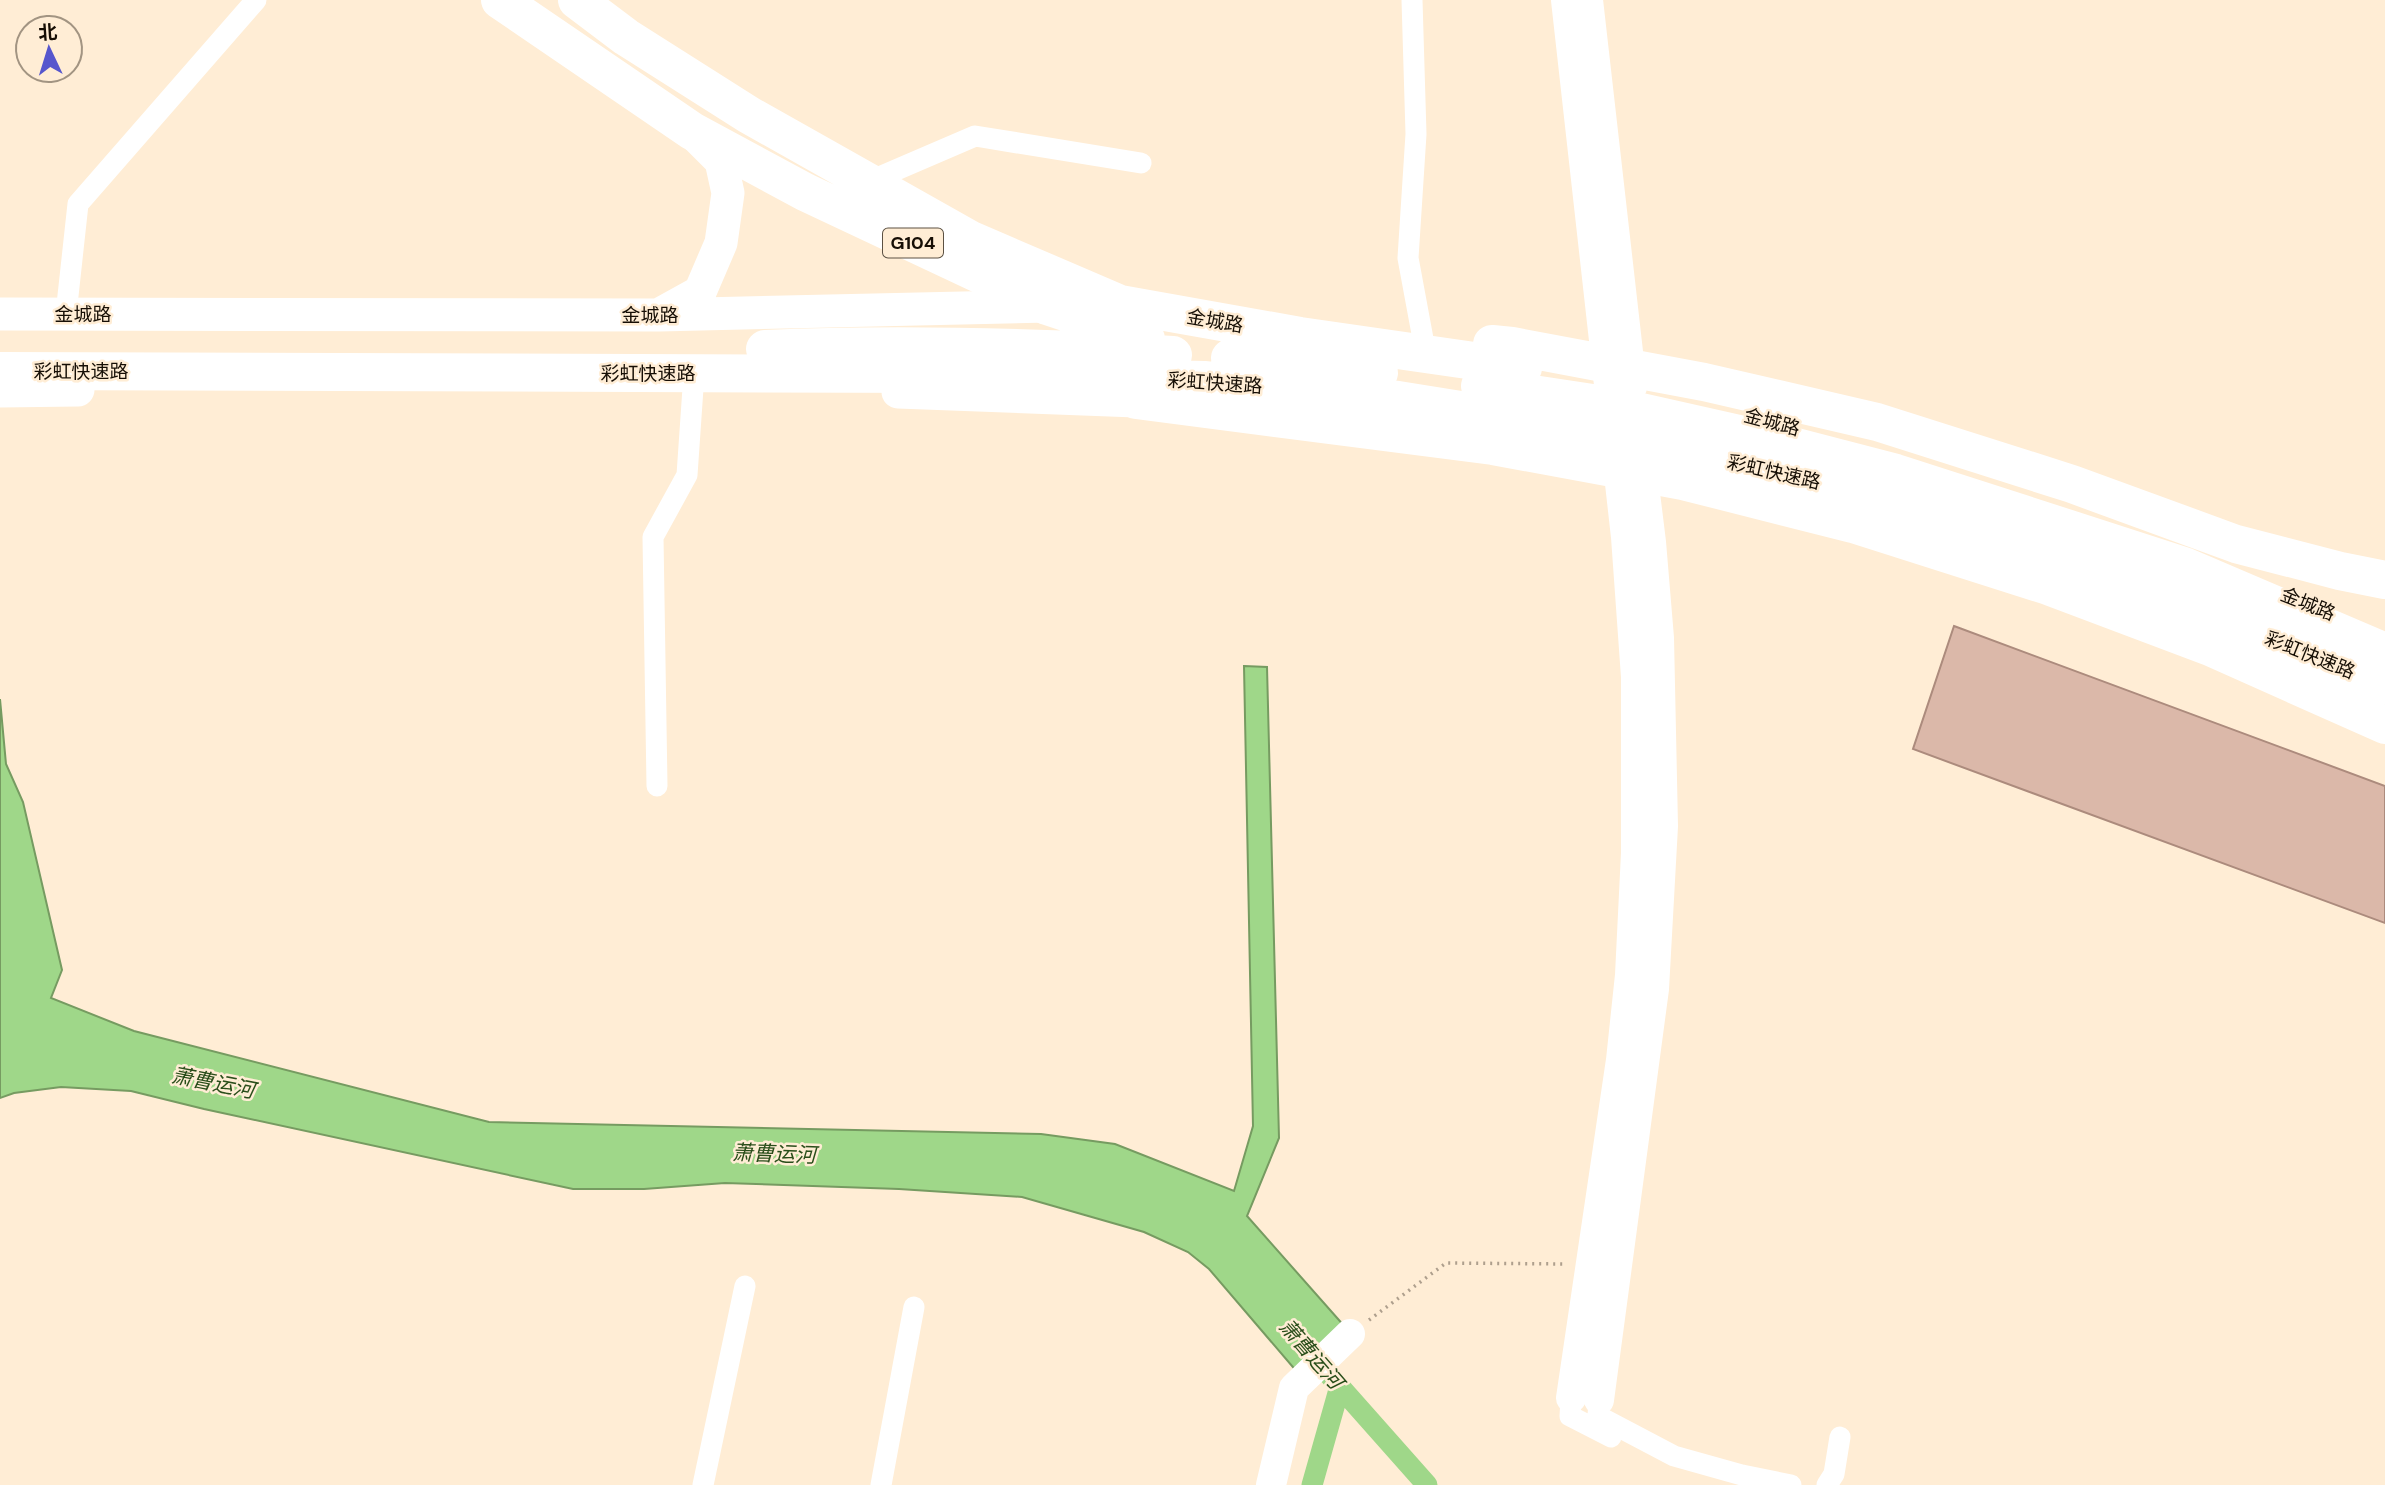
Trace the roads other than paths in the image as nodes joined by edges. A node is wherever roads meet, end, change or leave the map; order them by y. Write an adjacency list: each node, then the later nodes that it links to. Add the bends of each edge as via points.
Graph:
1 (256, 0): 13 (street, via 78,204)
2 (500, 0): 7 (highway, G104)
3 (578, 0): 9 (highway, G104, via 626,37 749,115)
4 (1412, 0): 15 (street, via 1416,134 1408,258)
5 (1566, 0): 20 (street)
6 (1588, 0): 20 (street)
7 (692, 131): 11 (highway, G104, via 805,191); 14 (main road, via 721,161 728,193 721,243 700,292)
8 (1141, 163): 9 (street, via 975,136)
9 (868, 182): 10 (highway, G104, via 971,240)
10 (1120, 304): 11 (main road, 金城路); 20 (highway, 金城路, via 1300,336)
11 (1047, 306): 14 (main road, 金城路); 23 (highway, G104)
12 (0, 313): 13 (main road, 金城路)
13 (66, 314): 14 (main road, 金城路)
14 (659, 315)
15 (1423, 339): 16 (highway, via 1055,333); 25 (highway, via 1526,348 1877,422 2072,484 2236,544)
16 (858, 345): 17 (highway, 彩虹快速路, via 713,351); 27 (highway, 彩虹快速路, via 1098,350 1291,362 1619,407 1884,469 2047,520 2184,566)
17 (0, 349)
18 (0, 371): 19 (highway, 彩虹快速路)
19 (950, 374): 28 (highway, 彩虹快速路, via 1204,380 1398,400 1579,429 1892,500 2042,549); 30 (highway, via 1493,446 1696,484 1853,524 2048,586 2210,647)
20 (1620, 382): 24 (street); 26 (highway, 金城路, via 1959,472 2158,542)
21 (693, 388): 22 (main road); 23 (main road); 31 (street, via 687,475 653,537)
22 (0, 391)
23 (1362, 409): 24 (highway)
24 (1629, 456): 29 (highway, via 1860,511 2049,569); 35 (street, via 1636,853 1630,975 1591,1264); 35 (street, via 1651,542 1659,638 1664,827 1654,989)
25 (2385, 580)
26 (2385, 636)
27 (2385, 652)
28 (2385, 685)
29 (2385, 710)
30 (2385, 725)
31 (657, 786)
32 (745, 1286): 36 (street)
33 (914, 1307): 37 (street)
34 (1350, 1334): 38 (street, via 1294,1388)
35 (1585, 1399): 39 (street, via 1570,1416 1669,1468); 40 (street, via 1598,1416 1674,1456)
36 (704, 1485)
37 (881, 1485)
38 (1271, 1485)
39 (1734, 1485)
40 (1791, 1485)
41 (1827, 1485): 42 (street, via 1846,1438)
42 (1843, 1485)

